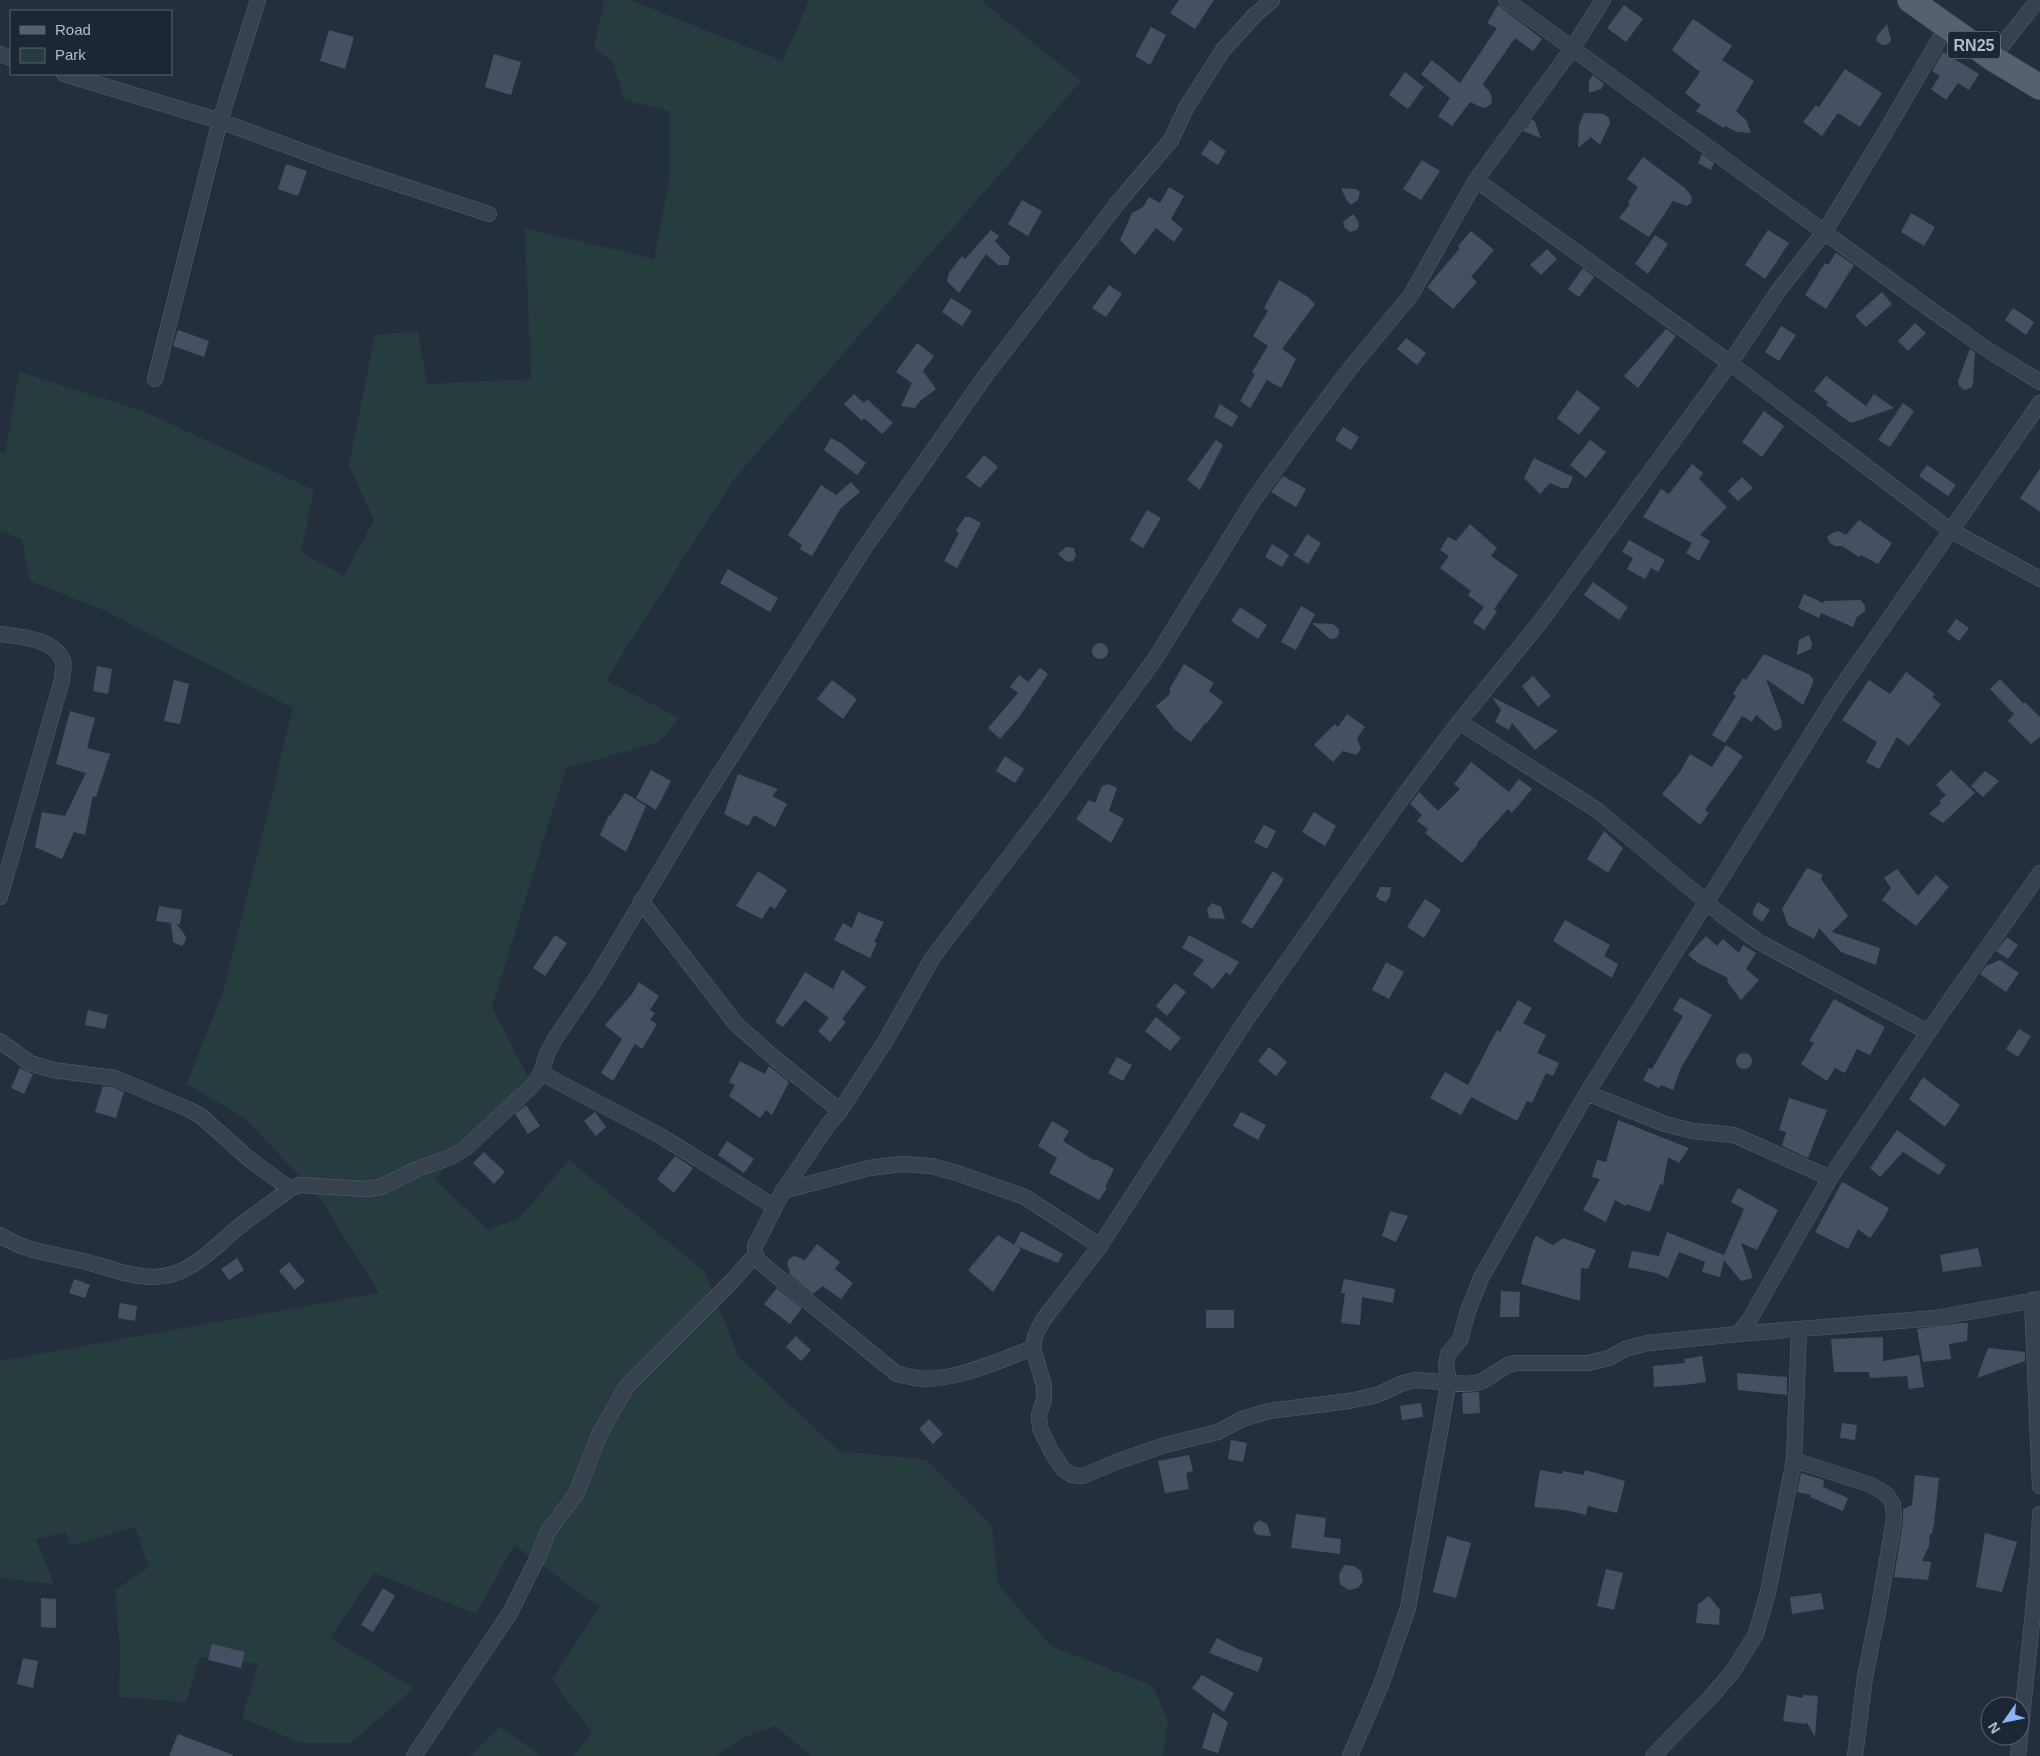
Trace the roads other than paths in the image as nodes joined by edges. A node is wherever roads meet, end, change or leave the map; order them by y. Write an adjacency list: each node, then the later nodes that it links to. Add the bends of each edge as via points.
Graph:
1 (258, 0): 12 (street)
2 (1272, 0): 26 (street, via 1223,50 1186,108 1171,140 1116,205 986,375 863,550)
3 (1506, 0): 8 (street)
4 (1603, 0): 8 (street)
5 (1910, 0): 7 (main road, RN25)
6 (2038, 0): 9 (street)
7 (1947, 26): 9 (main road, RN25); 15 (street)
8 (1572, 49): 13 (street); 15 (street)
9 (1992, 58): 11 (main road, RN25)
10 (67, 75): 12 (street)
11 (2040, 87)
12 (220, 121): 14 (street); 17 (street)
13 (1476, 180): 16 (street); 32 (street, via 1411,295 1348,371 1293,445 1253,501 1154,659 1046,809 933,957 886,1040)
14 (489, 214)
15 (1825, 231): 16 (street, via 1779,290); 18 (street, via 1927,308)
16 (1730, 363): 20 (street); 23 (street, via 1541,621)
17 (155, 379)
18 (2040, 382)
19 (2040, 403): 20 (street)
20 (1950, 530): 21 (street); 27 (street, via 1836,694)
21 (2040, 580)
22 (0, 634): 25 (street, via 39,641 56,650 63,662 62,680)
23 (1459, 722): 27 (street, via 1597,810); 38 (street, via 1246,1020)
24 (2040, 873): 28 (street)
25 (0, 897)
26 (641, 901): 30 (street, via 597,977 555,1039); 32 (street, via 736,1024)
27 (1708, 902): 28 (street, via 1759,942); 31 (street)
28 (1928, 1032): 33 (street)
29 (0, 1041): 34 (street, via 30,1063 53,1070 115,1078 188,1109 201,1116)
30 (540, 1073): 34 (street, via 533,1085 466,1148 452,1157 417,1169 381,1187 366,1190 299,1185); 36 (street, via 659,1135)
31 (1587, 1093): 33 (street, via 1665,1124 1734,1135); 44 (street, via 1481,1278 1460,1340 1448,1354)
32 (840, 1111): 35 (street)
33 (1830, 1178): 42 (street, via 1750,1319)
34 (290, 1189): 37 (street, via 201,1259 168,1276 134,1275 27,1250)
35 (783, 1191): 36 (street); 38 (street, via 869,1168 902,1164 931,1166 957,1172 1024,1197)
36 (774, 1207): 39 (street, via 754,1246)
37 (0, 1235)
38 (1100, 1246): 43 (street, via 1043,1320)
39 (755, 1255): 43 (street, via 897,1374 938,1378 960,1374); 49 (street, via 627,1386 600,1433 576,1494 547,1533 510,1613)
40 (2036, 1300): 41 (street, via 1936,1318); 45 (street)
41 (1800, 1329): 42 (street); 46 (street)
42 (1738, 1334): 44 (street, via 1648,1344 1588,1363 1516,1363 1481,1382)
43 (1033, 1348): 44 (street, via 1044,1386 1040,1428 1064,1469 1072,1475 1084,1476 1165,1445 1218,1432 1268,1411 1350,1401 1416,1380)
44 (1449, 1381): 50 (street, via 1408,1608 1381,1685)
45 (2039, 1442): 47 (street)
46 (1794, 1460): 51 (street, via 1768,1592 1756,1634 1733,1672); 52 (street, via 1871,1485 1886,1494 1893,1504 1894,1520 1865,1677)
47 (2040, 1486)
48 (2040, 1514): 53 (street, via 2038,1564)
49 (414, 1756)
50 (1350, 1756)
51 (1653, 1756)
52 (1855, 1756)
53 (2018, 1756)

